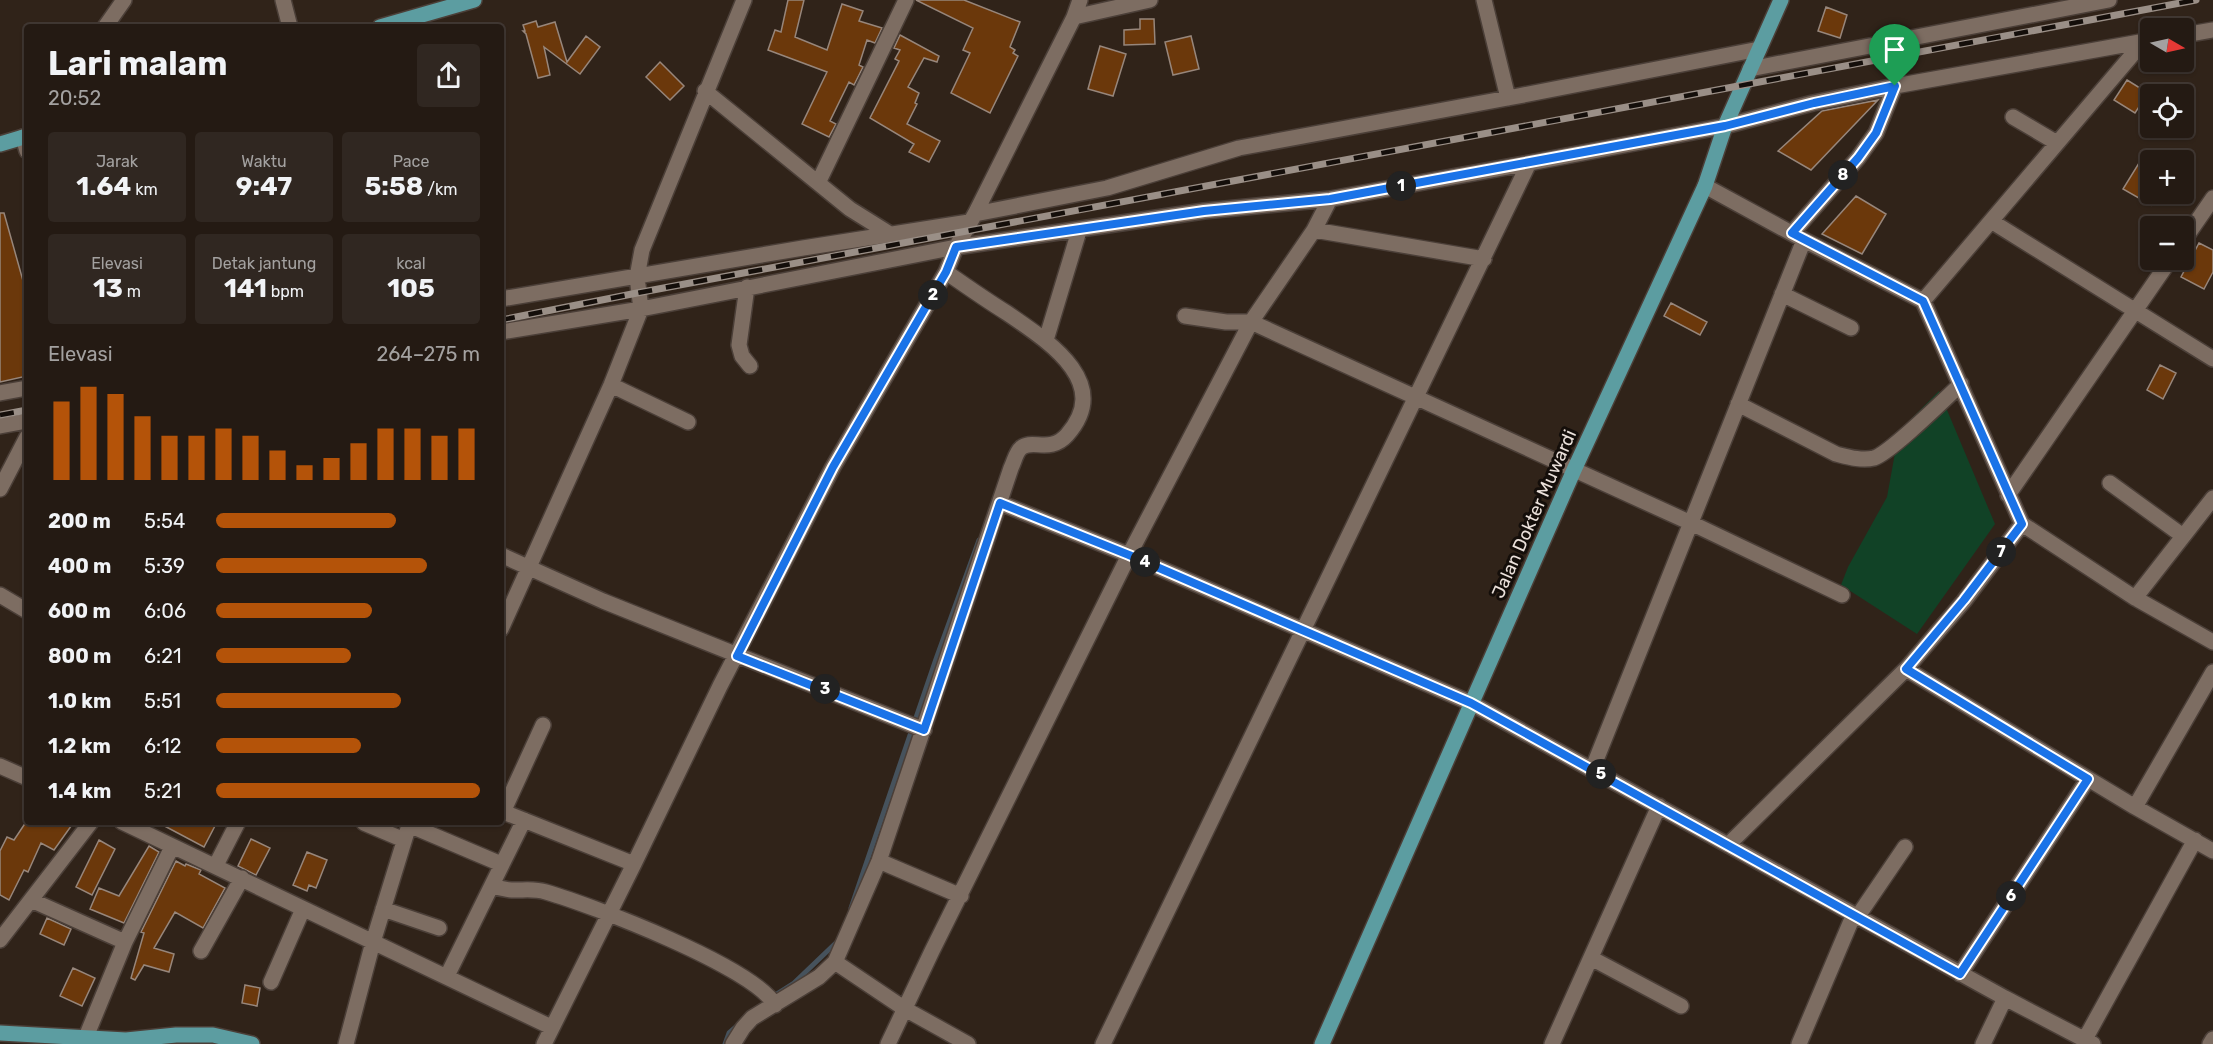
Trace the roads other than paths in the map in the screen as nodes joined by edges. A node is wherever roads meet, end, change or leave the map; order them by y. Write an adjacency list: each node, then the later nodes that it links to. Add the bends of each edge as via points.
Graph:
1 (124, 0): 14 (street)
2 (283, 0): 15 (street)
3 (744, 0): 23 (street)
4 (906, 0): 31 (street)
5 (1080, 0): 12 (street)
6 (1150, 0): 12 (street)
7 (1484, 0): 24 (street)
8 (1781, 0): 19 (main road, Jalan Dokter Muwardi)
9 (2109, 0): 11 (street)
10 (465, 1): 13 (main road)
11 (2051, 6): 21 (street)
12 (1074, 16): 35 (street)
13 (408, 23)
14 (107, 24)
15 (289, 24)
16 (2213, 30): 17 (street)
17 (2194, 33)
18 (2140, 42): 22 (street)
19 (1759, 49): 21 (main road, Jalan Dokter Muwardi); 24 (street)
20 (2140, 50): 28 (street)
21 (1750, 69): 26 (main road, Jalan Dokter Muwardi)
22 (1895, 86): 26 (street); 41 (street, via 1876,133)
23 (705, 91): 31 (street); 46 (street, via 642,250)
24 (1508, 98): 35 (street, via 1239,148 1107,188)
25 (2013, 117): 28 (street)
26 (1725, 126): 30 (street); 32 (main road, Jalan Dokter Muwardi)
27 (24, 141): 29 (main road)
28 (2057, 143): 36 (street)
29 (0, 144)
30 (1529, 164): 34 (street); 43 (street)
31 (818, 183): 40 (street, via 850,210)
32 (1705, 186): 41 (street); 70 (main road, Jalan Dokter Muwardi)
33 (2213, 198): 37 (street)
34 (1330, 199): 38 (street); 39 (street, via 1204,211)
35 (972, 218): 40 (street); 42 (street)
36 (1991, 221): 50 (street); 52 (street)
37 (2194, 226)
38 (1314, 230): 43 (street); 54 (street)
39 (1079, 231): 42 (street); 57 (street)
40 (890, 234): 46 (street)
41 (1798, 237): 48 (street); 50 (street)
42 (956, 247): 45 (street); 47 (street)
43 (1484, 259): 64 (street)
44 (2163, 270): 52 (street)
45 (946, 272): 57 (street); 89 (street, via 833,467)
46 (637, 277): 49 (street); 51 (street)
47 (747, 287): 51 (street); 59 (street, via 739,345)
48 (1782, 294): 55 (street); 65 (street)
49 (504, 299)
50 (1923, 301): 60 (street)
51 (640, 309): 56 (street); 61 (street)
52 (2135, 311): 58 (street); 73 (street)
53 (1185, 316): 54 (street)
54 (1251, 322): 64 (street); 79 (street)
55 (1851, 328)
56 (504, 332)
57 (1046, 340): 75 (street, via 1068,361 1082,387 1082,410 1062,440 1053,445 1020,449)
58 (2213, 359)
59 (750, 366)
60 (1961, 384): 65 (street, via 1874,458 1853,459 1836,454); 73 (street)
61 (611, 385): 67 (street); 81 (street)
62 (24, 389): 63 (street)
63 (0, 393)
64 (1416, 398): 70 (street); 87 (street)
65 (1738, 404): 76 (street)
66 (24, 422): 68 (street)
67 (688, 422)
68 (0, 426)
69 (24, 443): 72 (street)
70 (1574, 470): 76 (street); 92 (main road, Jalan Dokter Muwardi)
71 (2110, 483): 78 (street)
72 (0, 489)
73 (2008, 495): 77 (street)
74 (2213, 498): 78 (street)
75 (1000, 503): 79 (street); 94 (street)
76 (1690, 523): 83 (street); 96 (street)
77 (2022, 524): 84 (street); 90 (street)
78 (2183, 536): 84 (street)
79 (1129, 555): 87 (street); 120 (street)
80 (504, 556): 81 (street)
81 (530, 567): 86 (street); 89 (street)
82 (0, 595): 85 (street)
83 (1842, 595)
84 (2134, 598): 88 (street)
85 (24, 609)
86 (504, 622)
87 (1303, 631): 92 (street); 152 (street)
88 (2213, 642)
89 (737, 656): 94 (street); 116 (street)
90 (1906, 669): 98 (street); 110 (street)
91 (2213, 672): 101 (street)
92 (1471, 703): 96 (street); 153 (main road, Jalan Dokter Muwardi)
93 (543, 725): 100 (street)
94 (917, 727): 114 (street)
95 (0, 765): 97 (street)
96 (1592, 770): 99 (street)
97 (24, 777)
98 (2088, 779): 101 (street); 133 (street)
99 (1659, 806): 110 (street); 131 (street)
100 (504, 807)
101 (2135, 807): 109 (street)
102 (504, 812): 103 (street)
103 (524, 820): 115 (street); 116 (street)
104 (89, 825): 121 (street)
105 (128, 825): 111 (street)
106 (236, 825): 117 (street)
107 (379, 825): 108 (street)
108 (408, 829): 115 (street); 123 (street)
109 (2195, 840): 113 (street); 145 (street)
110 (1728, 844): 125 (street)
111 (172, 847): 117 (street); 128 (street)
112 (1905, 847): 125 (street)
113 (2213, 851)
114 (879, 861): 120 (street); 132 (street)
115 (501, 864): 119 (street)
116 (634, 864): 124 (street)
117 (216, 866): 118 (street)
118 (242, 878): 122 (street); 130 (street)
119 (492, 885): 124 (street, via 509,891 542,890); 134 (street)
120 (961, 896): 139 (street)
121 (31, 900): 127 (street); 128 (street)
122 (303, 909): 129 (street); 135 (street)
123 (383, 909): 126 (street); 129 (street)
124 (608, 914): 137 (street, via 718,963 752,981); 140 (street)
125 (1856, 915): 133 (street); 155 (street)
126 (439, 928)
127 (0, 940)
128 (125, 942): 142 (street)
129 (373, 942): 134 (street); 147 (street)
130 (201, 951)
131 (1591, 958): 138 (street); 154 (street)
132 (835, 962): 137 (street, via 819,977); 139 (street)
133 (1960, 974): 136 (street)
134 (447, 976): 140 (street)
135 (271, 982)
136 (2005, 998): 145 (street); 156 (street)
137 (771, 1000): 149 (street, via 747,1023)
138 (1681, 1006)
139 (905, 1009): 150 (street); 151 (street)
140 (551, 1027): 148 (street)
141 (0, 1033): 142 (main road)
142 (86, 1037): 144 (main road)
143 (2213, 1039): 157 (street)
144 (126, 1042): 146 (main road, via 213,1035)
145 (2089, 1042)
146 (252, 1044)
147 (346, 1044)
148 (544, 1044)
149 (734, 1044)
150 (888, 1044)
151 (968, 1044)
152 (1103, 1044)
153 (1322, 1044)
154 (1552, 1044)
155 (1799, 1044)
156 (1983, 1044)
157 (2211, 1044)

